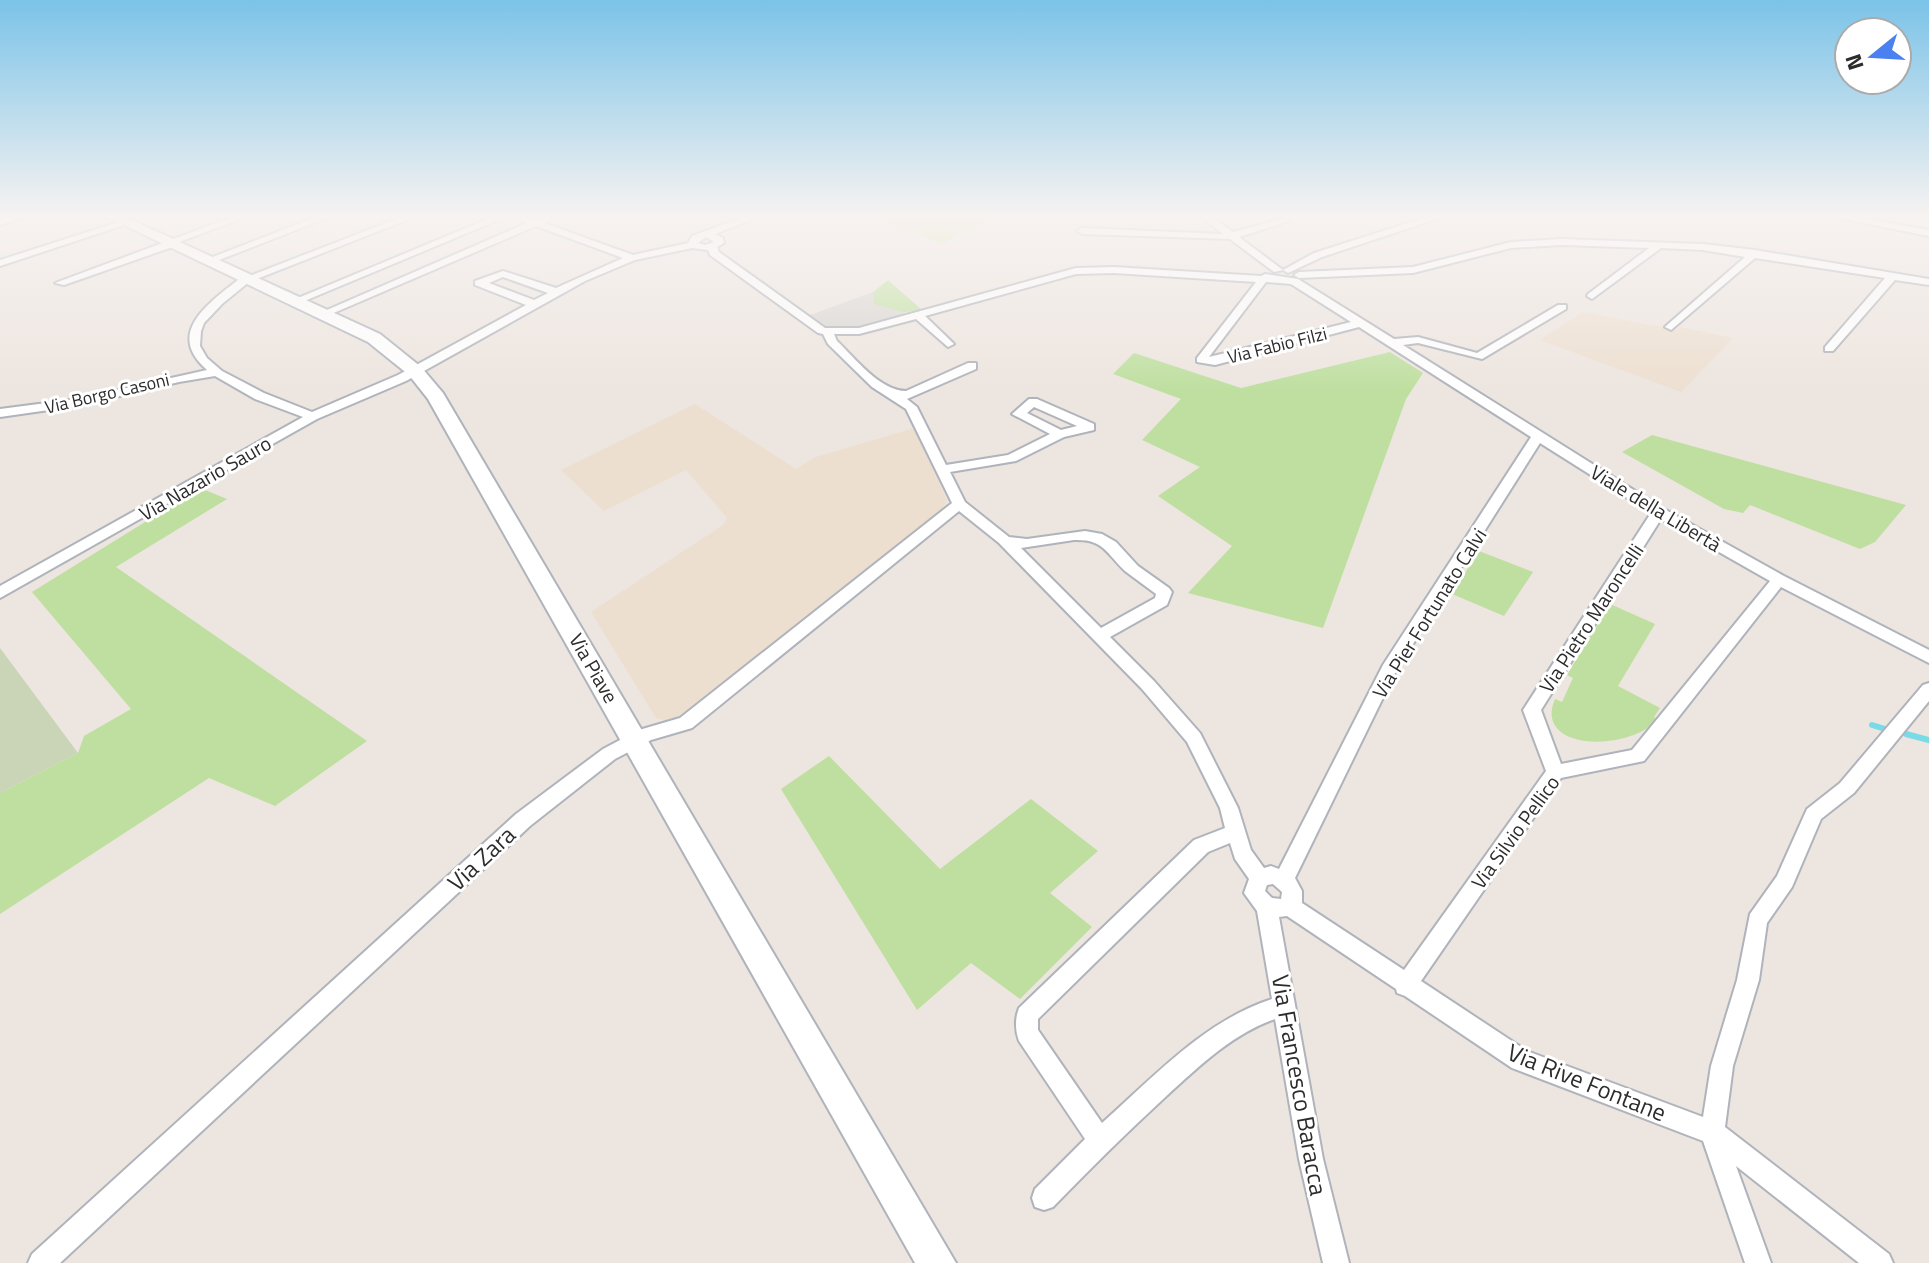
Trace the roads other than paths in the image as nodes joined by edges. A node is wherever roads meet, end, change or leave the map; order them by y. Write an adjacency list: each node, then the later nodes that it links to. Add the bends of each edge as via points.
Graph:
1 (83, 275): 19 (street)
2 (243, 275): 16 (street, Via Piave)
3 (258, 275): 16 (street)
4 (359, 275): 22 (street)
5 (414, 275): 25 (street)
6 (500, 275): 23 (street, via 479,283)
7 (506, 275): 20 (street)
8 (595, 275): 20 (street, Via Nazario Sauro)
9 (742, 275): 29 (street)
10 (1062, 275): 26 (street)
11 (1280, 275): 12 (street)
12 (1283, 275): 27 (street, Viale della Libertà); 27 (street, Via Fabio Filzi, via 1201,360 1215,361)
13 (1620, 275): 21 (street)
14 (1730, 275): 28 (street)
15 (1874, 275): 17 (street)
16 (250, 278): 22 (street, Via Piave); 35 (street, via 214,306 195,331 195,346)
17 (1891, 278): 18 (street); 32 (street)
18 (1929, 282)
19 (60, 283)
20 (557, 292): 23 (street, Via Nazario Sauro)
21 (1592, 296)
22 (298, 300): 25 (street, Via Piave)
23 (534, 304): 34 (street, Via Nazario Sauro)
24 (1562, 307): 30 (street, via 1478,357 1418,340)
25 (325, 313): 34 (street, Via Piave, via 374,338)
26 (918, 315): 29 (street, via 851,333); 31 (street)
27 (1361, 323): 30 (street, Viale della Libertà)
28 (1671, 327)
29 (828, 333): 36 (street, via 869,378)
30 (1392, 343): 40 (street, Viale della Libertà)
31 (948, 344)
32 (1829, 349)
33 (972, 366): 36 (street)
34 (415, 371): 38 (street, Via Nazario Sauro); 50 (street, Via Piave, via 451,417)
35 (214, 373): 37 (street, Via Borgo Casoni); 38 (street, Via Borgo Casoni)
36 (897, 395): 41 (street, via 916,413)
37 (0, 413)
38 (313, 416): 46 (street, Via Nazario Sauro)
39 (1060, 434): 41 (street, via 1026,454)
40 (1538, 436): 43 (street, Viale della Libertà); 54 (street, Via Pier Fortunato Calvi, via 1389,669)
41 (944, 469): 42 (street)
42 (959, 504): 44 (street); 50 (street, Via Zara, via 686,723)
43 (1659, 512): 45 (street, Viale della Libertà); 51 (street, Via Pietro Maroncelli, via 1532,710)
44 (1004, 540): 47 (street); 47 (street, via 1020,545 1093,536 1164,592 1162,601)
45 (1779, 580): 48 (street, Viale della Libertà); 51 (street, Via Silvio Pellico, via 1638,756)
46 (0, 593)
47 (1098, 637): 52 (street, via 1194,738)
48 (1929, 657)
49 (1929, 689): 58 (street, via 1847,788 1814,814 1785,881 1757,920)
50 (636, 739): 61 (street, Via Zara, via 523,820); 62 (street, Via Piave)
51 (1555, 772): 56 (street, Via Silvio Pellico)
52 (1237, 832): 53 (street, via 1242,853); 59 (street, via 1201,846 1027,1015 1027,1033)
53 (1259, 878): 54 (street); 55 (street, via 1254,893)
54 (1284, 880): 55 (street, via 1293,890)
55 (1278, 906): 56 (street, Via Rive Fontane); 57 (street, Via Francesco Baracca)
56 (1405, 986): 58 (street, Via Rive Fontane, via 1520,1060)
57 (1285, 1005): 59 (street, via 1264,1010 1224,1034); 63 (street, Via Francesco Baracca, via 1311,1159)
58 (1712, 1132): 64 (street); 65 (street, Via Rive Fontane)
59 (1100, 1141): 60 (street)
60 (1044, 1198)
61 (41, 1263)
62 (937, 1263)
63 (1336, 1263)
64 (1758, 1263)
65 (1880, 1263)

